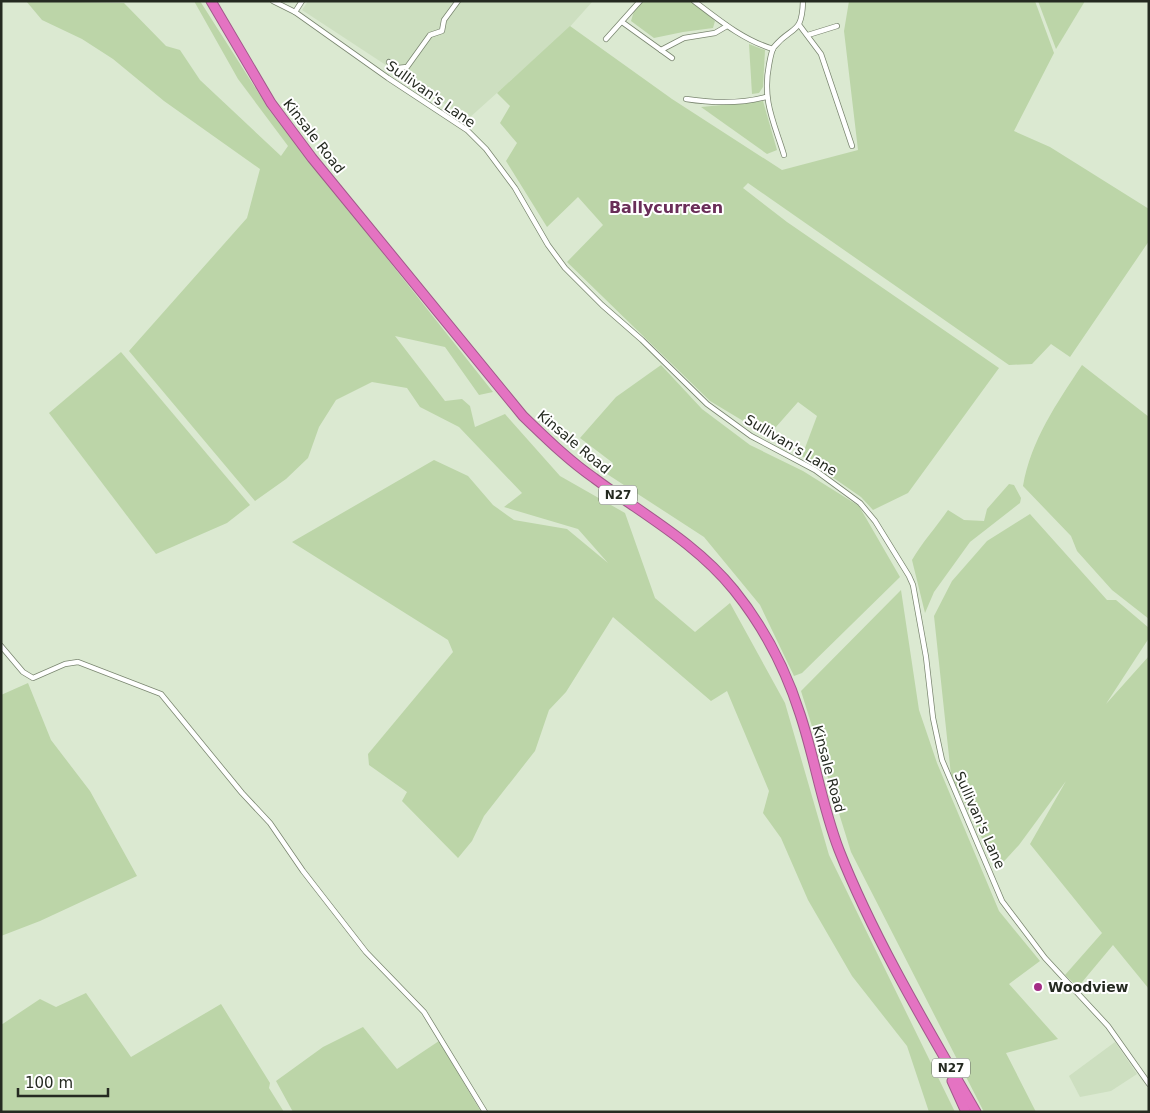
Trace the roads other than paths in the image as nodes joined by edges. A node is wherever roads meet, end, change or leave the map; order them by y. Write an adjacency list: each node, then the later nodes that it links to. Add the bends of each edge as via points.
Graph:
1 (212, 1): 24 (highway, Kinsale Road / N27, via 271,103 312,158 523,416 594,479 690,546 734,590 755,620 791,686 828,816 849,875)
2 (273, 1): 8 (street, Sullivan's Lane)
3 (302, 1): 8 (street)
4 (458, 1): 18 (street, via 444,20 442,31 430,36 407,67 398,68)
5 (640, 1): 9 (street)
6 (694, 1): 10 (street)
7 (803, 1): 11 (street)
8 (295, 12): 25 (street, Sullivan's Lane, via 467,130 486,149 515,188 565,268 707,404 751,436 815,470 867,510 913,585 942,760 1002,901 1045,958 1108,1026)
9 (622, 22): 14 (street); 16 (street)
10 (727, 26): 15 (street); 16 (street, via 715,33 684,38)
11 (800, 26): 13 (street); 15 (street)
12 (837, 26): 13 (street)
13 (808, 35): 21 (street, via 820,54)
14 (606, 40)
15 (773, 49): 19 (street, via 766,78)
16 (661, 50): 17 (street)
17 (672, 58)
18 (389, 62)
19 (766, 97): 20 (street, via 752,101); 22 (street)
20 (686, 99)
21 (852, 146)
22 (784, 155)
23 (1, 646): 26 (street, via 23,672 33,678 78,662 161,694 270,823 366,952 424,1012)
24 (926, 1024): 27 (highway, Kinsale Road / N27); 28 (highway, Kinsale Road / N27)
25 (1149, 1084)
26 (485, 1112)
27 (966, 1112)
28 (976, 1112)

